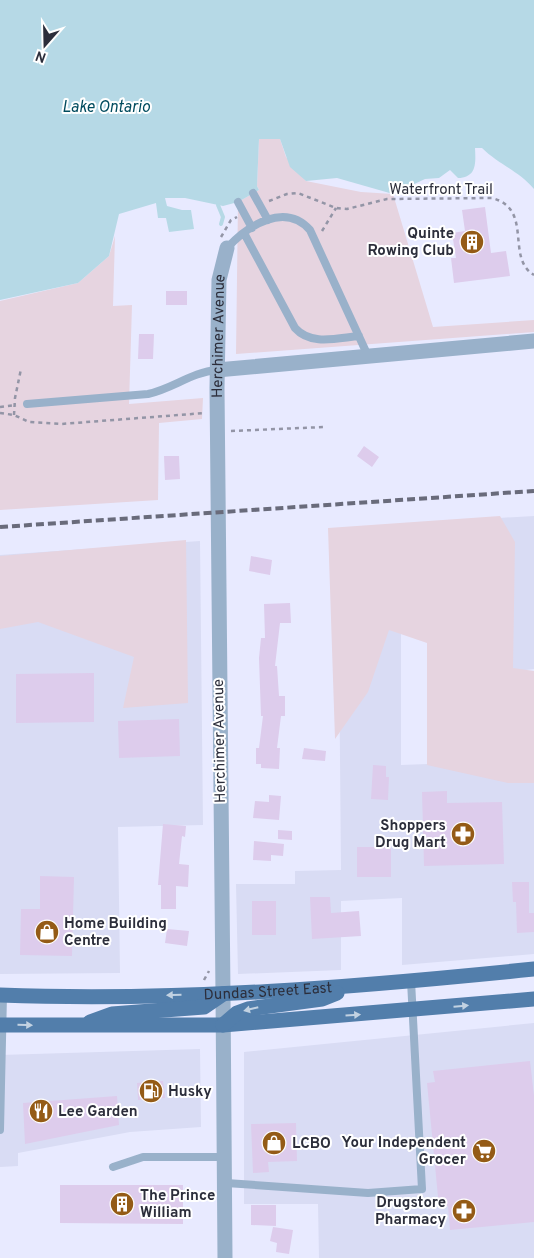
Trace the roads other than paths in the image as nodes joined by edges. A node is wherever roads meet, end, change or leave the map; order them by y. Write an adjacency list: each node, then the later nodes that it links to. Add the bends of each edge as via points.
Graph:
1 (253, 193): 3 (lane)
2 (238, 202): 4 (lane)
3 (268, 220): 4 (lane, Herchimer Avenue); 7 (lane, Herchimer Avenue, via 284,215 295,218 310,230)
4 (252, 228): 5 (lane, Herchimer Avenue)
5 (244, 233): 6 (lane, Herchimer Avenue); 7 (lane, via 301,335 318,340)
6 (227, 248): 10 (street, Herchimer Avenue, via 219,280)
7 (359, 336): 9 (lane, Herchimer Avenue)
8 (534, 341): 9 (street)
9 (368, 356): 10 (street)
10 (217, 370): 11 (lane, via 194,375 148,394); 15 (street, Herchimer Avenue)
11 (27, 404)
12 (534, 969): 13 (main road, Dundas Street East)
13 (411, 981): 14 (main road, Dundas Street East); 18 (lane)
14 (348, 986): 15 (main road, Dundas Street East); 19 (main road, one-way to 19, via 322,999 248,1009)
15 (222, 994): 16 (main road, Dundas Street East, one-way to 16, via 117,997); 19 (street, Herchimer Avenue); 21 (main road, via 204,1007 112,1014)
16 (2, 995): 20 (lane)
17 (534, 999): 18 (main road, Dundas Street East, one-way to 17)
18 (413, 1011): 19 (main road, Dundas Street East, one-way to 18); 25 (lane, via 422,1190 368,1193)
19 (223, 1024): 21 (main road, Dundas Street East); 23 (street, Herchimer Avenue)
20 (1, 1025): 21 (main road, Dundas Street East, one-way to 21); 22 (lane)
21 (79, 1026)
22 (0, 1130)
23 (225, 1157): 24 (lane, via 143,1157); 25 (street, Herchimer Avenue)
24 (113, 1167)
25 (226, 1183): 26 (street, Herchimer Avenue)
26 (225, 1258)

